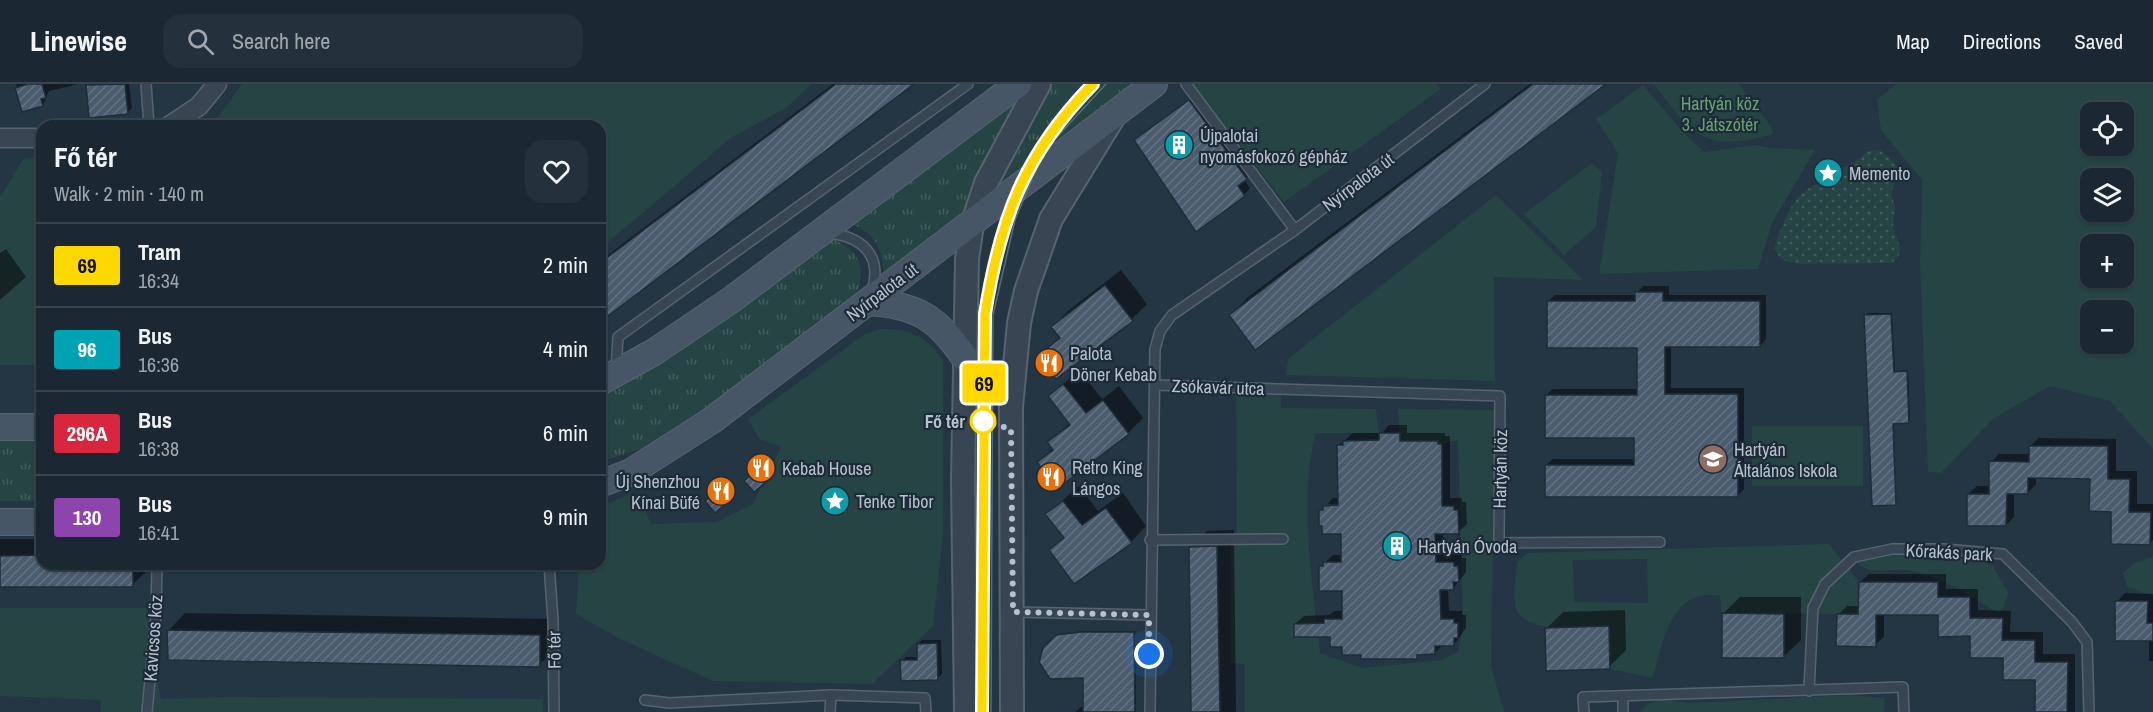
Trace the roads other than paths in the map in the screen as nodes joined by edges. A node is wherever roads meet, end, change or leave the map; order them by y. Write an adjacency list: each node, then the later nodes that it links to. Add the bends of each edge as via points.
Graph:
1 (146, 84): 10 (lane)
2 (217, 84): 11 (street, via 199,106)
3 (968, 84): 19 (lane, via 618,337)
4 (1018, 84): 16 (main road)
5 (1039, 84): 14 (street, via 994,166)
6 (1154, 84): 9 (main road, Nyírpalota út)
7 (1186, 84): 15 (lane)
8 (1485, 84): 15 (lane, Nyírpalota út)
9 (1117, 111): 14 (main road, Nyírpalota út); 32 (street, via 1052,219 1021,312 1011,407)
10 (149, 120)
11 (178, 120)
12 (1, 134): 13 (street)
13 (36, 137)
14 (972, 225): 17 (main road, Nyírpalota út); 18 (street)
15 (1295, 230): 20 (lane, Nyírpalota út, via 1172,315 1160,332 1155,349)
16 (819, 233): 17 (lane, via 846,235 863,245 873,261 875,280); 19 (main road, via 731,300)
17 (868, 302): 18 (main road, via 919,311 950,335); 24 (main road, Nyírpalota út, via 691,434 631,472)
18 (964, 357): 42 (street)
19 (608, 378)
20 (1155, 385): 21 (lane, Zsókavár utca); 28 (lane, Zsókavár utca)
21 (1500, 396): 29 (lane, Hartyán köz, via 1499,543)
22 (0, 427): 23 (main road)
23 (36, 427)
24 (606, 482)
25 (0, 522): 26 (main road)
26 (36, 522)
27 (1283, 538): 28 (lane)
28 (1150, 540): 33 (lane, Zsókavár utca)
29 (1659, 542)
30 (157, 570): 38 (lane, Kavicsos köz)
31 (549, 570): 39 (lane, Fő tér)
32 (1013, 612): 33 (lane); 43 (street)
33 (1149, 615): 44 (lane, Zsókavár utca)
34 (1809, 691): 36 (lane); 47 (lane, via 1903,687); 48 (lane, Kőrakás park, via 1813,608 1825,584 1854,557 1892,549 1944,549 2003,554 2072,622 2087,642)
35 (831, 695): 37 (lane, via 669,703); 40 (lane); 41 (lane, via 926,698)
36 (1623, 696): 45 (lane, via 1583,697); 46 (lane)
37 (645, 700)
38 (147, 712)
39 (554, 712)
40 (830, 712)
41 (926, 712)
42 (966, 712)
43 (1012, 712)
44 (1150, 712)
45 (1584, 712)
46 (1623, 712)
47 (1904, 712)
48 (2089, 712)

